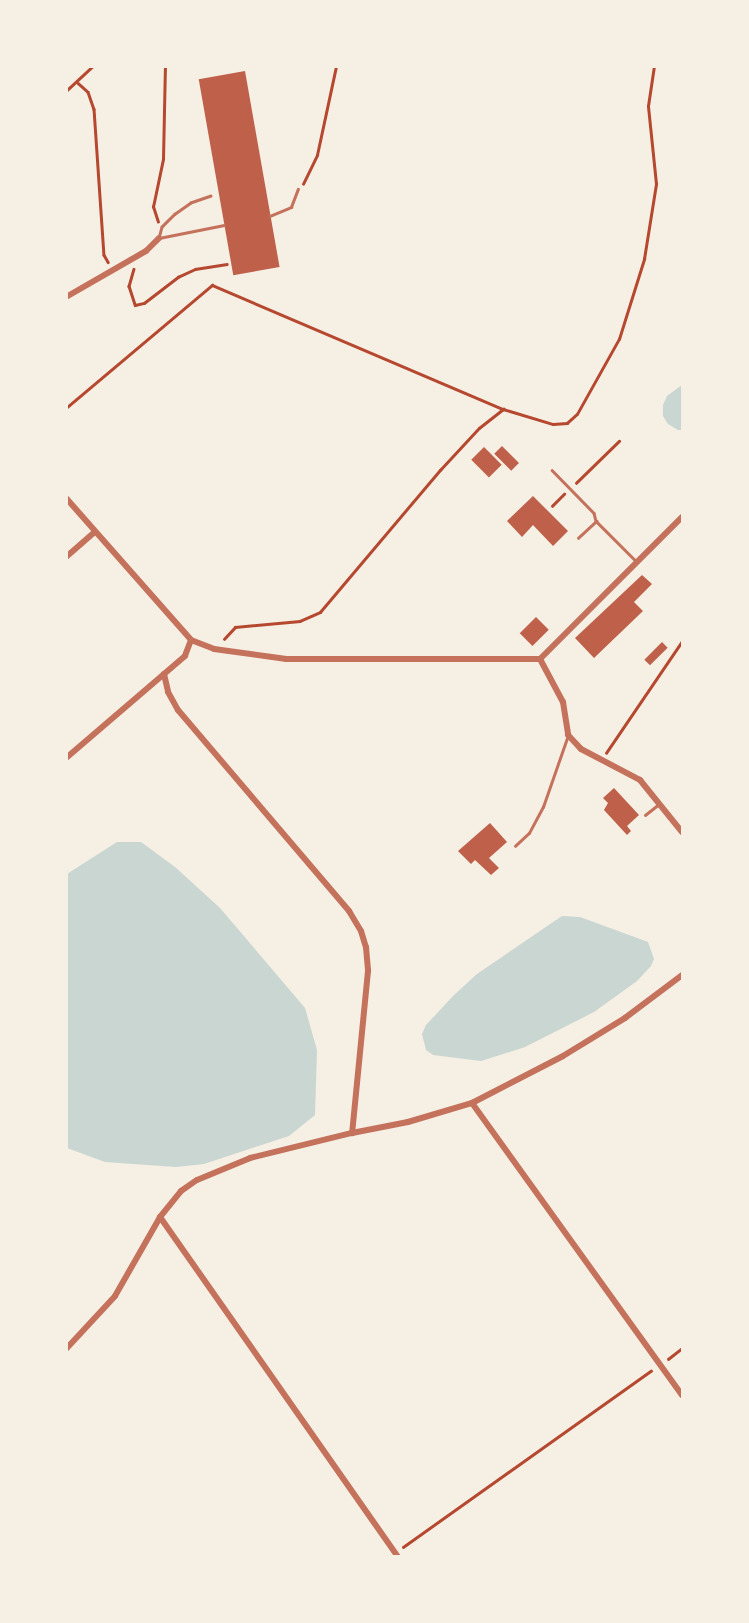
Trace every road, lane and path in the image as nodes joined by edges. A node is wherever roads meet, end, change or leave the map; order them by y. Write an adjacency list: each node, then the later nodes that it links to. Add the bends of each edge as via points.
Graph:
1 (93, 66): 5 (path)
2 (165, 66): 11 (path, via 163,159 153,206)
3 (336, 66): 7 (path, via 317,155)
4 (654, 66): 18 (path, via 648,106 656,184 644,259 619,339 567,424)
5 (78, 83): 6 (path); 15 (path, via 88,92 94,109 104,254)
6 (66, 91)
7 (298, 189): 9 (lane, via 291,207)
8 (211, 197): 11 (lane, via 191,203)
9 (270, 216)
10 (224, 225): 12 (lane)
11 (162, 227): 12 (lane)
12 (159, 237): 15 (street, via 146,251)
13 (227, 264): 14 (path, via 195,269 135,305 129,286)
14 (135, 265)
15 (113, 271): 16 (street)
16 (66, 298)
17 (66, 408): 18 (path, via 212,285)
18 (503, 409): 33 (path, via 448,461 320,612 300,621 235,627)
19 (619, 441): 21 (path)
20 (552, 470): 26 (lane, via 594,513)
21 (575, 484)
22 (567, 492): 24 (path)
23 (66, 498): 27 (street)
24 (552, 506)
25 (682, 517): 30 (street)
26 (596, 521): 28 (lane); 30 (lane)
27 (95, 532): 29 (street); 31 (street)
28 (578, 538)
29 (66, 557)
30 (638, 562): 34 (street)
31 (191, 640): 33 (street); 35 (street, via 186,656)
32 (682, 641): 38 (path)
33 (214, 649): 34 (street, via 286,659)
34 (540, 659): 36 (street, via 563,702)
35 (164, 674): 37 (street); 45 (street, via 178,710 349,911 361,931 368,971)
36 (568, 735): 38 (street, via 581,749); 42 (lane, via 543,807)
37 (66, 758)
38 (602, 758): 39 (street, via 640,780)
39 (661, 803): 40 (lane); 41 (street)
40 (645, 815)
41 (682, 832)
42 (515, 846)
43 (682, 975): 44 (street, via 563,1056)
44 (472, 1103): 45 (street); 49 (street)
45 (352, 1133): 46 (street, via 250,1158 197,1180 181,1191)
46 (160, 1217): 48 (street, via 115,1296); 51 (street)
47 (682, 1348): 49 (path)
48 (66, 1349)
49 (660, 1364): 50 (street); 51 (path)
50 (682, 1395)
51 (396, 1555)

